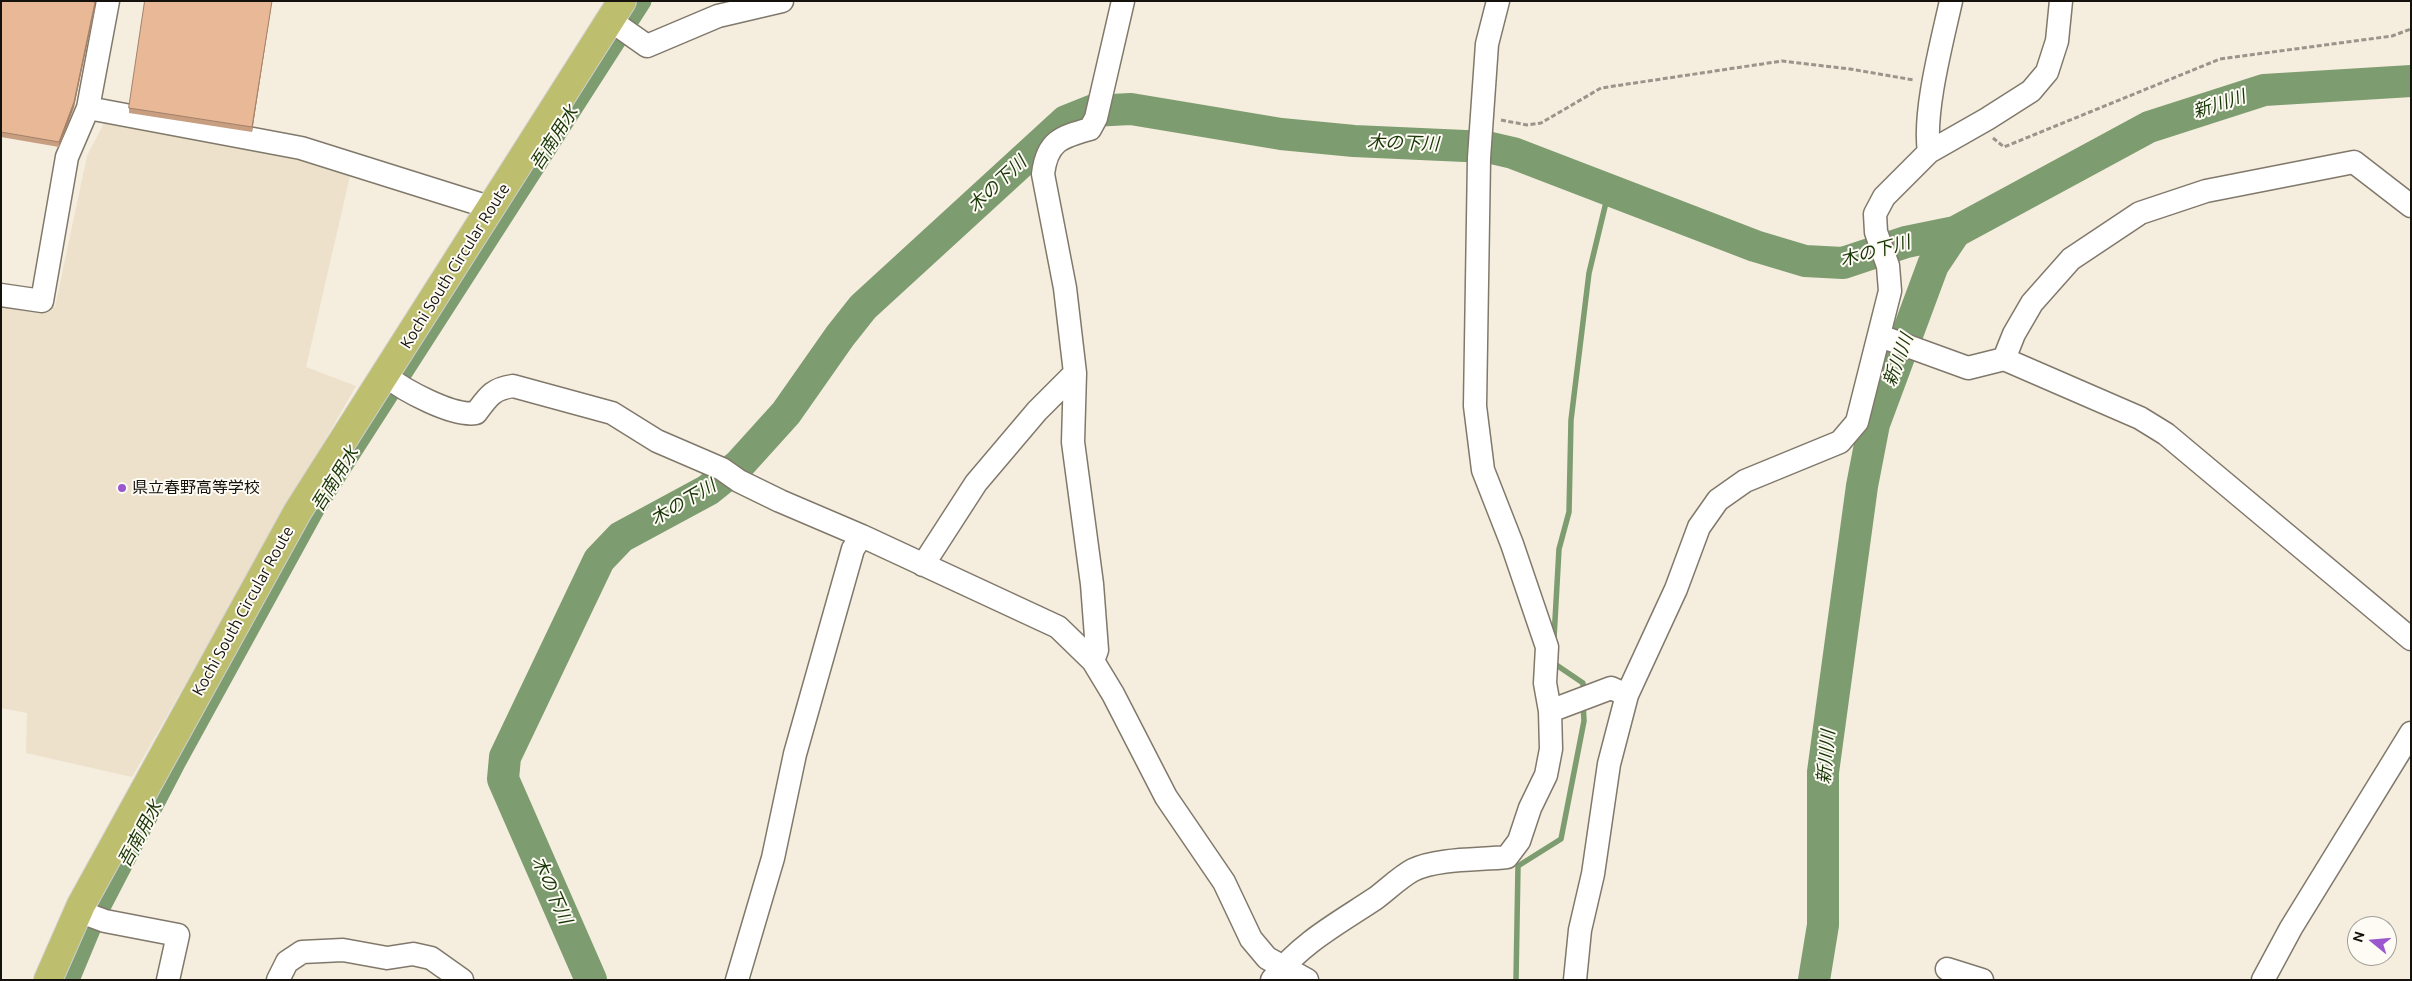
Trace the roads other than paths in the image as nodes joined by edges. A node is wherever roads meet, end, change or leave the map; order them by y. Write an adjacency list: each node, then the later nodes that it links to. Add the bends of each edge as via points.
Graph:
1 (108, 1): 8 (street)
2 (782, 1): 7 (street, via 718,16 647,46)
3 (1123, 1): 15 (street, via 1098,108 1090,129 1063,136 1045,156 1043,174 1065,288)
4 (1498, 1): 22 (street, via 1487,44 1480,137 1475,406 1483,470 1548,647 1545,683)
5 (1951, 1): 9 (street, via 1934,84 1927,139)
6 (2061, 1): 9 (street, via 2057,41 2047,72 2031,91)
7 (620, 20): 11 (main road, Kochi South Circular Route)
8 (88, 108): 11 (street, via 301,148); 12 (street, via 67,157 42,302)
9 (1929, 152): 13 (street, via 1884,197 1875,214 1876,232 1888,266 1890,291)
10 (2411, 206): 14 (street, via 2354,162 2206,190 2140,213 2071,259 2032,303)
11 (492, 208): 16 (main road, Kochi South Circular Route)
12 (1, 295)
13 (1884, 337): 14 (street, via 1968,368); 21 (street, via 1857,422 1840,442 1745,481 1718,500 1699,527 1676,588)
14 (2004, 359): 19 (street, via 2140,418 2166,434)
15 (1075, 373): 18 (street, via 1037,411 976,483); 20 (street, via 1073,442 1092,584 1097,650)
16 (392, 381): 17 (street, via 418,397 466,415 476,413 489,395 500,388 512,386 612,413 658,441 780,501); 24 (main road, Kochi South Circular Route, via 298,511)
17 (862, 536): 18 (street); 31 (street, via 853,548 784,798 773,858)
18 (923, 564): 20 (street, via 1058,627)
19 (2411, 639)
20 (1093, 661): 26 (street, via 1166,797 1224,882 1251,939)
21 (1627, 696): 22 (street, via 1611,688); 33 (street, via 1608,764 1593,874 1580,930)
22 (1550, 711): 26 (street, via 1551,749 1546,775 1530,808 1520,841 1507,857 1441,863 1413,870 1312,939)
23 (2411, 733): 35 (street, via 2291,928)
24 (78, 911): 27 (main road, Kochi South Circular Route); 28 (street, via 178,935)
25 (1947, 969): 34 (street)
26 (1277, 973): 32 (street)
27 (48, 980)
28 (168, 980)
29 (278, 980): 30 (street, via 287,962 302,952 343,950 387,958 413,954 430,958)
30 (462, 980)
31 (737, 980)
32 (1306, 980)
33 (1575, 980)
34 (1982, 980)
35 (2263, 980)

